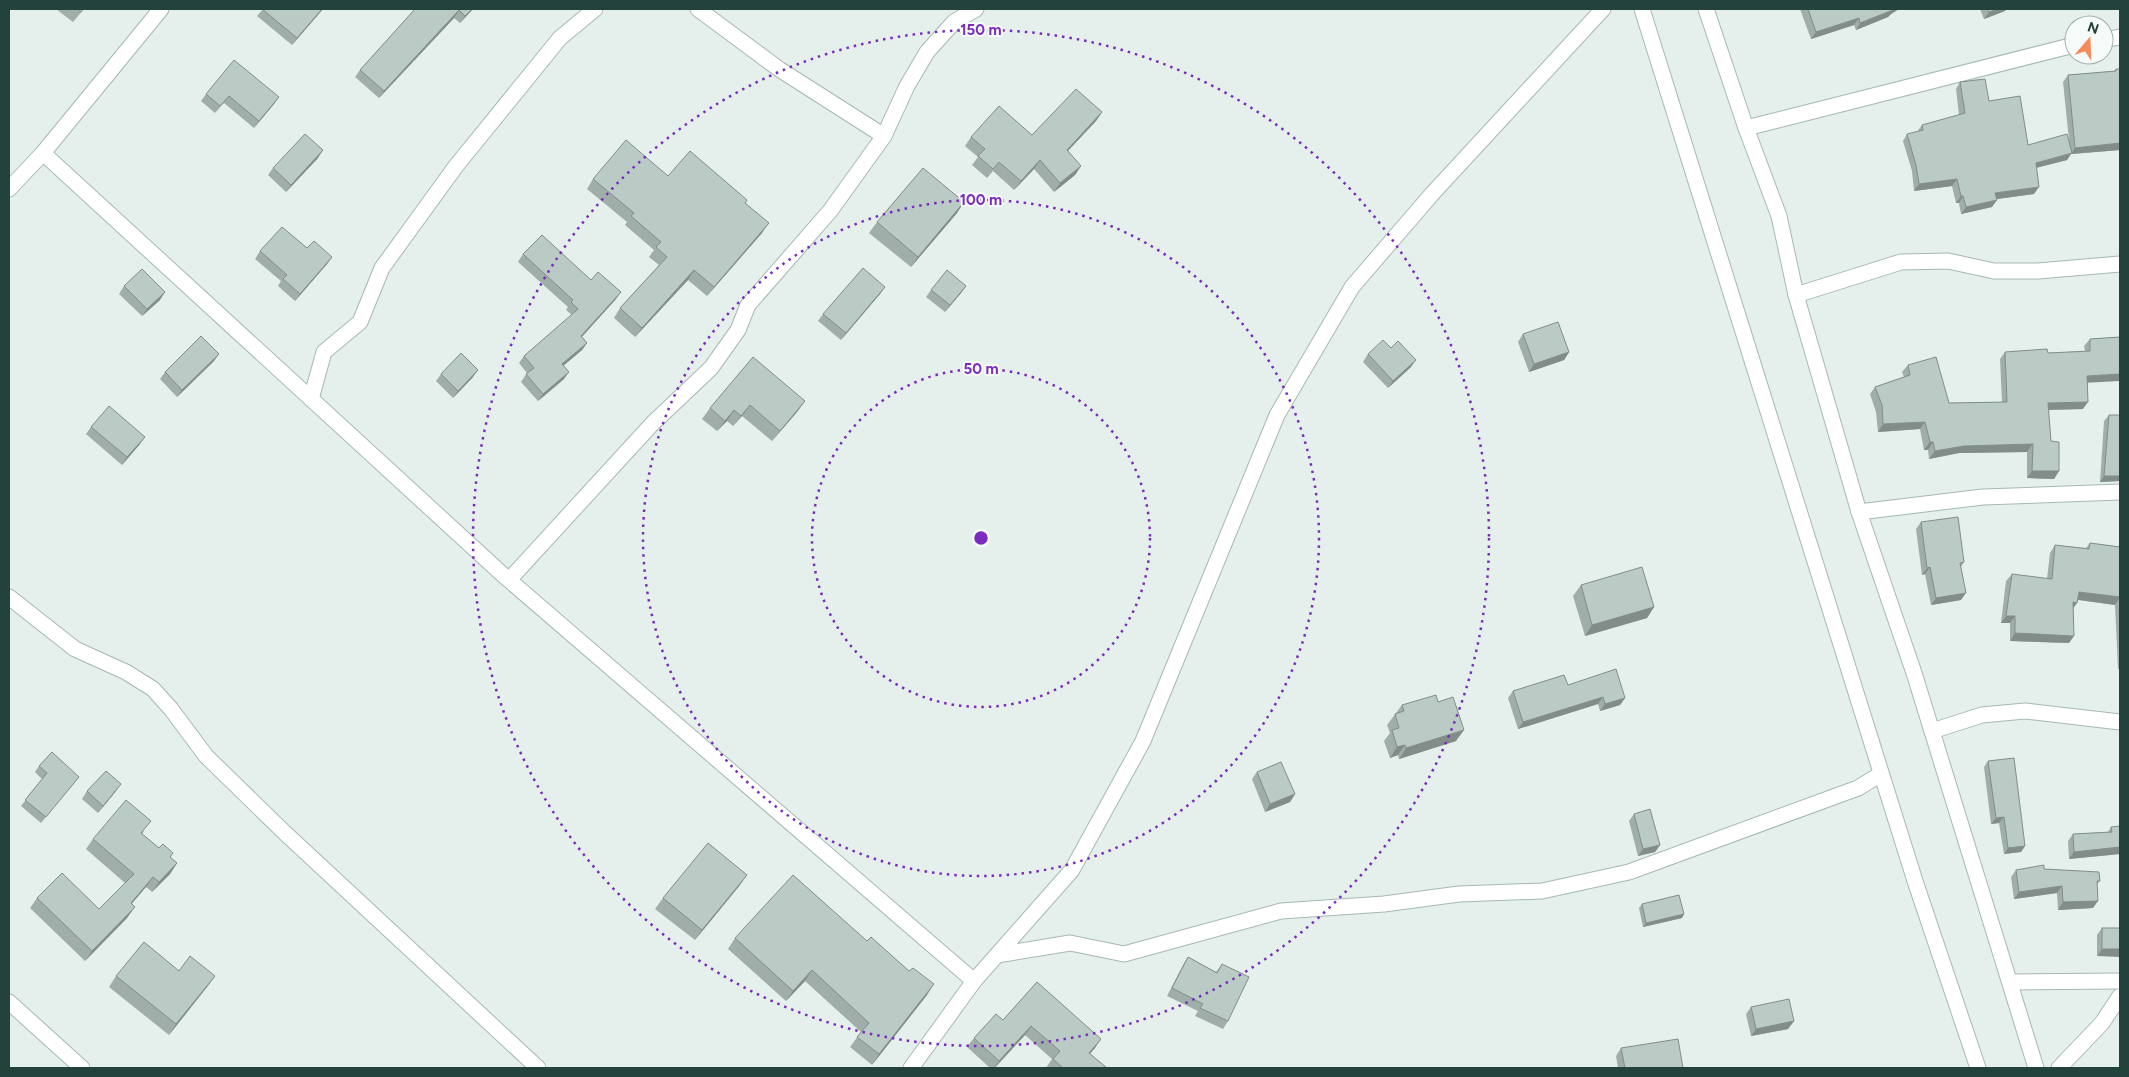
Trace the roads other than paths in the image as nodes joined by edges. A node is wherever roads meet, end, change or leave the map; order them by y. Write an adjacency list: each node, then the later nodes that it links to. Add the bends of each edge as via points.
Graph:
1 (595, 9): 15 (street, via 560,38 456,166 387,260 360,322 324,352)
2 (698, 9): 10 (street, via 779,69)
3 (976, 9): 10 (street, via 954,22 927,52)
4 (1604, 9): 23 (street, via 1432,194 1352,287 1277,415 1143,741 1072,870)
5 (1642, 9): 22 (street)
6 (1706, 9): 9 (street)
7 (157, 12): 11 (street)
8 (2064, 48): 9 (street)
9 (1746, 128): 14 (street, via 1779,216)
10 (884, 136): 18 (street, via 830,211 748,305 738,330 710,368 652,424)
11 (43, 153): 12 (street); 15 (street)
12 (9, 189)
13 (2120, 264): 14 (street, via 1994,271 1948,260 1902,262)
14 (1796, 295): 17 (street)
15 (311, 399): 18 (street)
16 (2120, 492): 17 (street, via 1983,498)
17 (1859, 512): 21 (street)
18 (509, 580): 24 (street)
19 (9, 597): 30 (street, via 74,649 126,672 153,689 206,756)
20 (2120, 722): 21 (street, via 2026,711 1982,715)
21 (1932, 731): 26 (street)
22 (1881, 774): 23 (street, via 1858,788 1629,872 1542,891 1459,894 1384,904 1281,911 1124,954 1070,943); 32 (street)
23 (997, 955): 24 (street)
24 (974, 981): 31 (street)
25 (2120, 981): 26 (street)
26 (2010, 982): 33 (street)
27 (2120, 996): 34 (street, via 2102,1023)
28 (9, 1002): 29 (street)
29 (82, 1068)
30 (538, 1068)
31 (911, 1068)
32 (1978, 1068)
33 (2036, 1068)
34 (2059, 1068)

